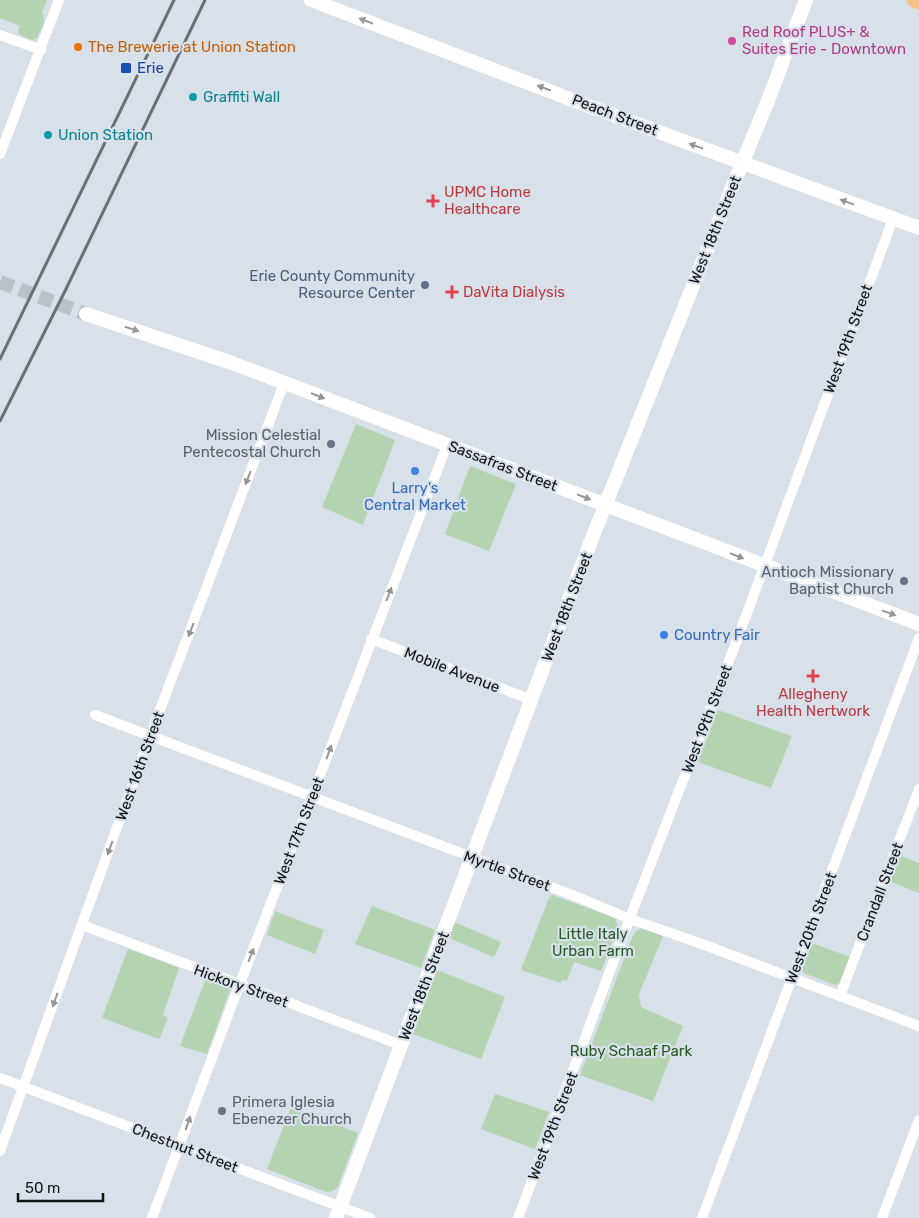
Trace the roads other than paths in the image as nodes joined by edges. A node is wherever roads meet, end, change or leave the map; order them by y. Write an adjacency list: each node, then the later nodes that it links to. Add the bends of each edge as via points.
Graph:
1 (59, 0): 7 (street)
2 (311, 0): 9 (main road, Peach Street, one-way to 2)
3 (806, 0): 9 (main road, West 18th Street)
4 (914, 0): 5 (main road)
5 (919, 2)
6 (0, 35): 7 (street)
7 (40, 50): 8 (street)
8 (0, 154)
9 (742, 163): 10 (main road, Peach Street, one-way to 9); 15 (main road, West 18th Street)
10 (893, 218): 11 (main road, Peach Street); 16 (street, West 19th Street)
11 (919, 228)
12 (86, 314): 13 (main road, Sassafras Street, one-way to 13)
13 (284, 383): 14 (main road, Sassafras Street, one-way to 14); 22 (street, West 16th Street, one-way to 22)
14 (447, 445): 15 (main road, Sassafras Street, one-way to 15); 19 (street, West 17th Street, one-way to 14)
15 (606, 505): 16 (main road, Sassafras Street, one-way to 16); 20 (main road, West 18th Street)
16 (764, 567): 17 (main road, Sassafras Street, one-way to 17); 26 (street, West 19th Street)
17 (919, 624)
18 (919, 638): 28 (street, West 20th Street)
19 (372, 639): 20 (street, Mobile Avenue); 24 (street, West 17th Street, one-way to 19)
20 (532, 700): 25 (main road, West 18th Street)
21 (95, 715): 22 (street, Myrtle Street)
22 (150, 736): 24 (street, Myrtle Street); 27 (street, West 16th Street, one-way to 27)
23 (919, 789): 30 (street, Crandall Street)
24 (312, 797): 25 (street, Myrtle Street); 29 (street, West 17th Street, one-way to 24)
25 (472, 858): 26 (street, Myrtle Street); 32 (main road, West 18th Street)
26 (630, 918): 28 (street, Myrtle Street); 41 (street, West 19th Street)
27 (82, 925): 29 (street, Hickory Street); 34 (street, West 16th Street, one-way to 34)
28 (792, 978): 30 (street, Myrtle Street); 42 (street, West 20th Street)
29 (239, 986): 32 (street, Hickory Street); 36 (street, West 17th Street, one-way to 29)
30 (840, 996): 31 (street, Myrtle Street)
31 (919, 1026)
32 (401, 1045): 38 (main road, West 18th Street)
33 (0, 1078): 34 (street, Chestnut Street)
34 (24, 1087): 36 (street, Chestnut Street); 37 (street, West 16th Street)
35 (919, 1120): 43 (street)
36 (179, 1146): 38 (street, Chestnut Street); 39 (street, West 17th Street)
37 (0, 1151)
38 (338, 1212): 40 (street, Chestnut Street)
39 (152, 1218)
40 (370, 1218)
41 (518, 1218)
42 (702, 1218)
43 (882, 1218)

